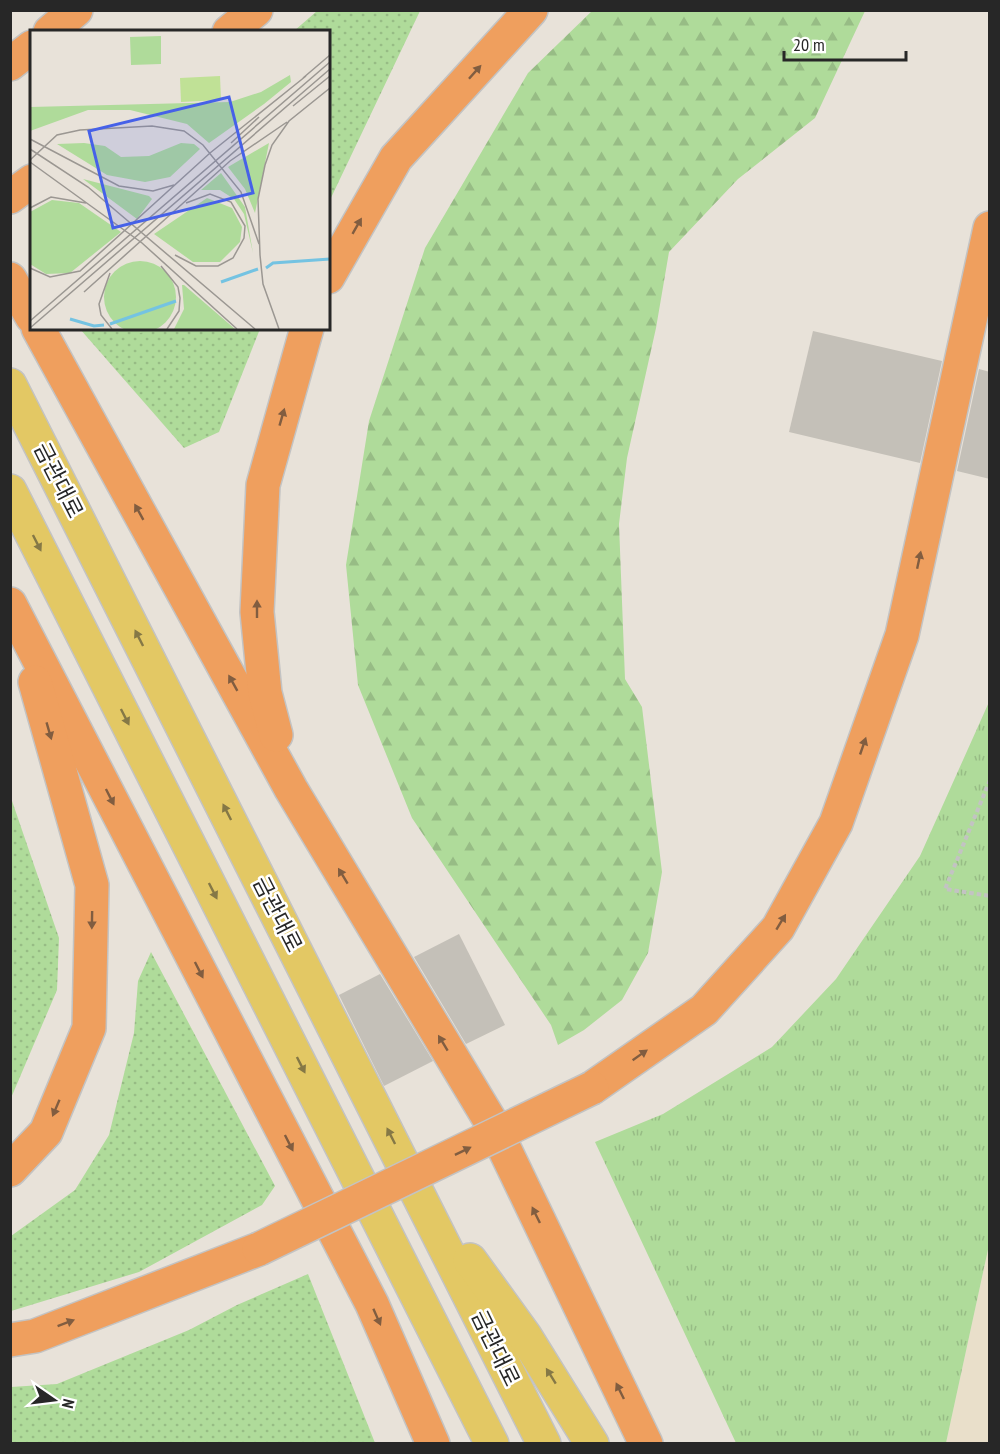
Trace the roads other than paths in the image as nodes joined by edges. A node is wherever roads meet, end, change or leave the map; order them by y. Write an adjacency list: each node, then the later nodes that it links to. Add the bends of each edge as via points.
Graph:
1 (76, 10): 4 (highway)
2 (256, 10): 5 (highway)
3 (531, 10): 11 (highway, one-way to 3, via 396,158)
4 (52, 30)
5 (231, 30)
6 (30, 49): 7 (highway)
7 (10, 64)
8 (30, 182): 9 (highway)
9 (10, 197)
10 (990, 228): 22 (highway, one-way to 10, bridge, via 35,1336 259,1249 592,1088 704,1010 778,928 836,823 902,635)
11 (330, 274)
12 (10, 279): 13 (highway)
13 (30, 314)
14 (39, 330): 19 (highway, one-way to 14)
15 (306, 330): 19 (highway, one-way to 15, via 265,693 256,612 262,485)
16 (10, 385): 21 (main road, 금관대로, one-way to 16)
17 (10, 490): 24 (main road, 금관대로, one-way to 24)
18 (13, 609): 20 (highway, one-way to 20, via 92,885 89,1028 46,1131); 23 (highway, one-way to 23, via 372,1304)
19 (291, 789): 27 (highway, one-way to 19, via 494,1127)
20 (10, 1170)
21 (417, 1188): 25 (main road, 금관대로); 26 (main road, one-way to 21, via 525,1335)
22 (10, 1340)
23 (433, 1443)
24 (491, 1443)
25 (544, 1443)
26 (592, 1443)
27 (646, 1443)

